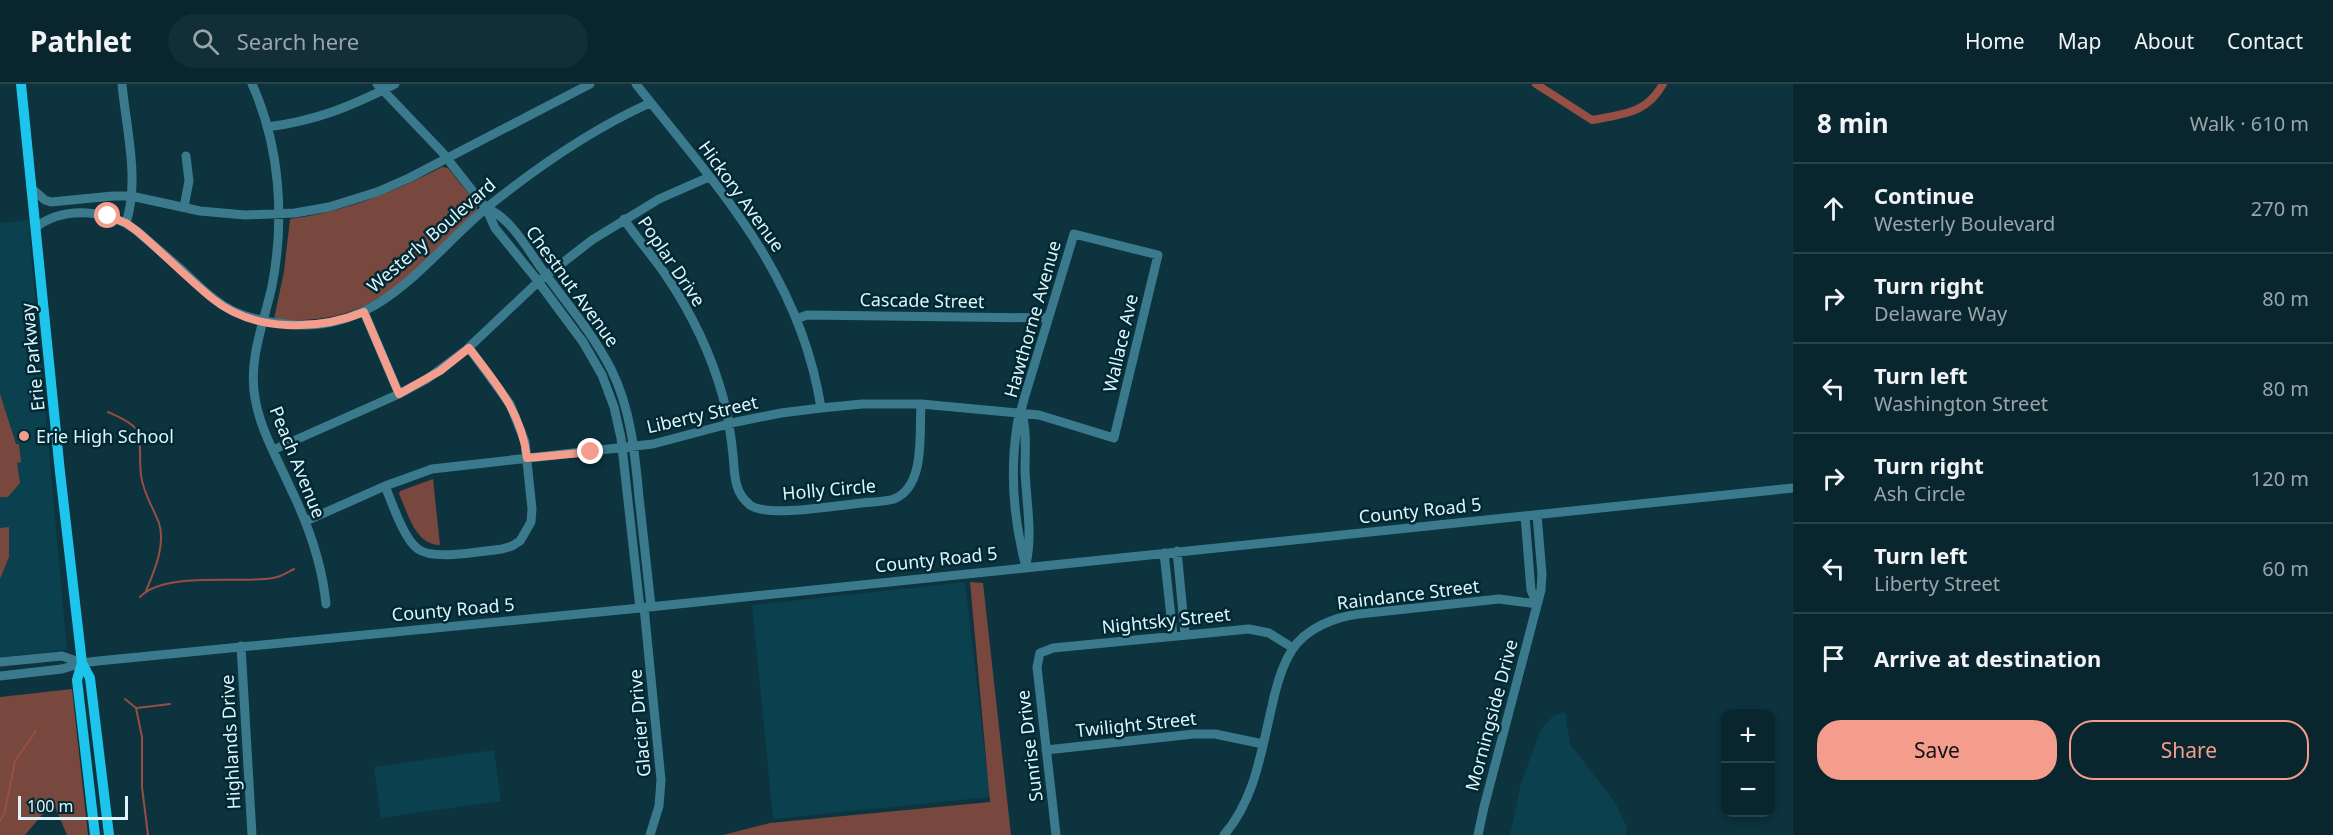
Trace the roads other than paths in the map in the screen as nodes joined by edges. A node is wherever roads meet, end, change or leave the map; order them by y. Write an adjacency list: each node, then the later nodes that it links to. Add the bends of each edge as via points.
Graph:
1 (21, 84): 13 (main road, Erie Parkway)
2 (122, 84): 14 (street)
3 (252, 84): 9 (street, Peach Avenue)
4 (395, 84): 7 (street)
5 (590, 84): 11 (street)
6 (636, 84): 8 (street, Hickory Avenue)
7 (380, 87): 9 (street, via 326,115); 11 (street, Chestnut Avenue)
8 (650, 103): 12 (street, Hickory Avenue); 16 (street, Westerly Boulevard, via 569,147)
9 (267, 128): 17 (street, Peach Avenue)
10 (186, 156): 15 (street, via 189,181)
11 (446, 157): 16 (street, Chestnut Avenue); 17 (street, via 369,195 329,207)
12 (709, 177): 18 (street); 26 (street, Hickory Avenue, via 755,237)
13 (32, 189): 14 (street, via 51,202); 20 (main road, Erie Parkway)
14 (131, 196): 15 (street); 19 (street)
15 (184, 207): 17 (street, via 245,215)
16 (486, 208): 22 (street, Chestnut Avenue, via 505,221); 23 (street, Chestnut Avenue, via 495,228); 24 (street, Westerly Boulevard, via 399,290)
17 (279, 214): 27 (street, Peach Avenue, via 276,259)
18 (624, 219): 22 (street); 33 (street, Poplar Drive, via 690,313 707,350)
19 (126, 223): 20 (street, Westerly Boulevard, via 86,213 48,218); 27 (street, Westerly Boulevard, via 214,300)
20 (36, 227): 56 (main road, Erie Parkway)
21 (1074, 234): 25 (street, Hawthorne Avenue); 34 (street, Wallace Ave, via 1158,255)
22 (546, 275): 23 (street); 35 (street, Chestnut Avenue, via 588,329 612,371)
23 (538, 282): 28 (street); 36 (street, Chestnut Avenue, via 583,342 602,375)
24 (364, 312): 27 (street, Westerly Boulevard, via 323,324); 29 (street)
25 (1048, 318): 26 (street, Cascade Street, via 807,315); 32 (street, Hawthorne Avenue)
26 (796, 319): 31 (street, Hickory Avenue)
27 (263, 321): 37 (street, Peach Avenue, via 254,358 255,398)
28 (469, 348): 29 (street, via 440,371); 38 (street, via 510,404)
29 (399, 394): 37 (street)
30 (921, 404): 31 (street, Liberty Street); 32 (street, Liberty Street); 33 (street, Holly Circle, via 917,474 903,494 873,502 791,510 756,508 736,485)
31 (821, 408): 33 (street, Liberty Street)
32 (1022, 414): 34 (street, Liberty Street, via 1039,415); 46 (street, Hawthorne Avenue, via 1026,426 1030,547)
33 (729, 424): 35 (street, Liberty Street)
34 (1114, 438)
35 (634, 446): 36 (street, Liberty Street); 49 (street, Chestnut Avenue)
36 (622, 448): 38 (street, Liberty Street); 49 (street, Chestnut Avenue)
37 (273, 450): 43 (street, Peach Avenue)
38 (527, 458): 39 (street, Liberty Street, via 432,469); 39 (street, via 531,522 520,541 502,549 438,555 418,549)
39 (385, 486): 43 (street, Liberty Street)
40 (1793, 488): 41 (street, County Road 5)
41 (1537, 515): 42 (street, County Road 5); 47 (street, Morningside Drive, via 1542,574)
42 (1525, 516): 44 (street, County Road 5); 47 (street, Morningside Drive, via 1531,590)
43 (306, 521): 48 (street, Peach Avenue, via 323,575)
44 (1177, 552): 45 (street, County Road 5); 50 (street)
45 (1164, 553): 46 (street, County Road 5); 51 (street)
46 (1026, 567): 49 (street, County Road 5)
47 (1537, 603): 53 (street, Raindance Street, via 1499,599 1342,616 1326,622); 66 (street, Morningside Drive)
48 (326, 604)
49 (645, 607): 52 (street, County Road 5); 63 (street, Glacier Drive, via 661,780 659,806)
50 (1185, 634): 51 (street, Nightsky Street); 53 (street, Nightsky Street, via 1249,629 1269,633)
51 (1173, 635): 54 (street, Nightsky Street, via 1053,648)
52 (241, 646): 56 (street, County Road 5); 62 (street, Highlands Drive)
53 (1293, 648): 58 (street, via 1280,672)
54 (1040, 653): 59 (street, Sunrise Drive, via 1037,668)
55 (0, 662): 56 (street, County Road 5, via 62,656)
56 (82, 663): 57 (street, County Road 5); 60 (main road, Erie Parkway, via 77,680); 61 (main road, Erie Parkway, via 90,678)
57 (0, 676)
58 (1263, 744): 59 (street, Twilight Street, via 1215,734 1194,734); 65 (street, via 1247,800)
59 (1046, 750): 64 (street, Sunrise Drive)
60 (95, 835)
61 (109, 835)
62 (252, 835)
63 (650, 835)
64 (1056, 835)
65 (1224, 835)
66 (1478, 835)

